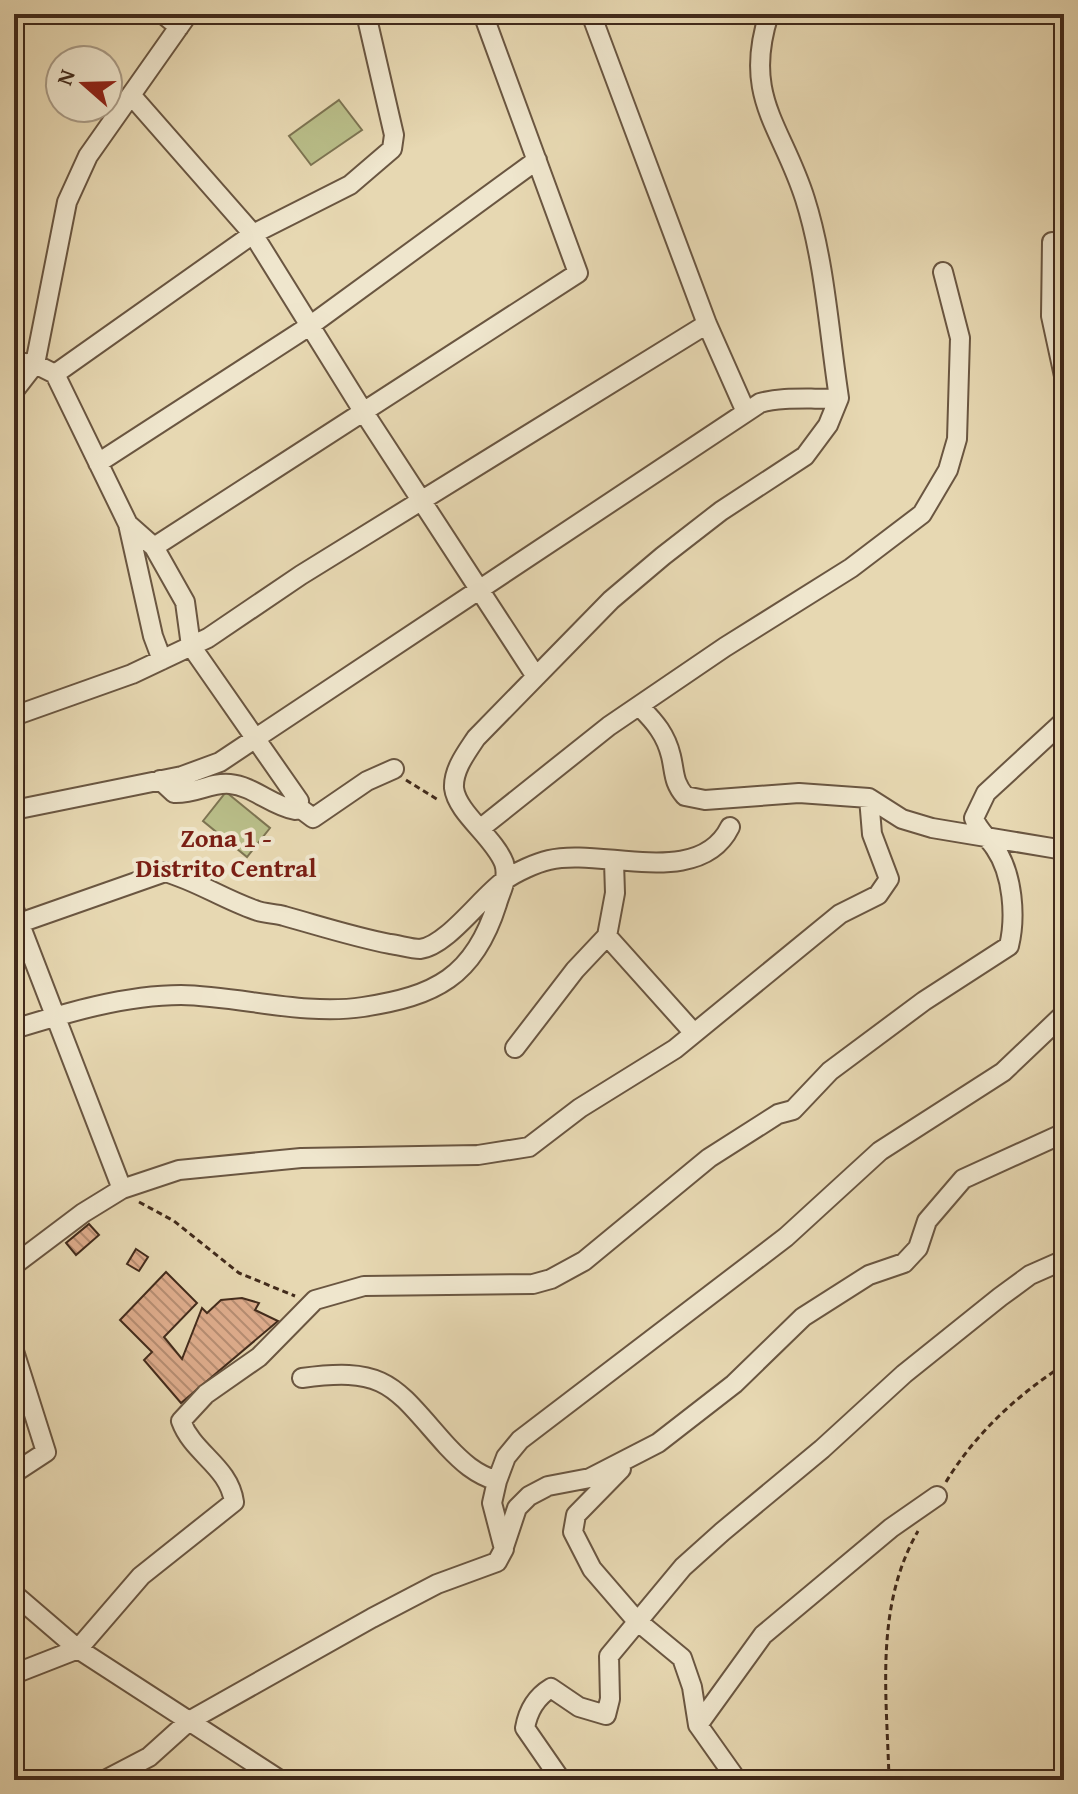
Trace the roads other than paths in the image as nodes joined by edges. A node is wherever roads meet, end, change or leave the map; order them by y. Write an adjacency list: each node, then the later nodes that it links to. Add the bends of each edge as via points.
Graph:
1 (163, 14): 6 (street)
2 (366, 14): 9 (street, via 394,135 392,149 350,185)
3 (483, 14): 8 (street)
4 (591, 14): 12 (street)
5 (769, 14): 19 (street, via 758,61 760,93 805,199)
6 (183, 20): 7 (street)
7 (131, 95): 9 (street); 15 (street, via 88,156 67,202)
8 (537, 160): 13 (street); 20 (street, via 578,273)
9 (253, 234): 13 (street); 16 (street)
10 (1052, 242): 17 (street, via 1051,316)
11 (943, 272): 30 (street, via 960,338 957,439 948,470 922,514 840,576 725,647)
12 (707, 324): 21 (street); 23 (street)
13 (311, 325): 20 (street); 22 (street)
14 (14, 362): 15 (street)
15 (35, 364): 16 (street); 18 (street)
16 (55, 374): 22 (street)
17 (1064, 376)
18 (14, 391)
19 (839, 398): 21 (street, via 773,400); 29 (street, via 828,425 805,456 663,556)
20 (363, 411): 23 (street); 25 (street)
21 (746, 412): 26 (street)
22 (98, 463): 24 (street)
23 (421, 500): 26 (street); 27 (street)
24 (128, 524): 25 (street); 28 (street)
25 (154, 547): 27 (street, via 185,602)
26 (481, 589): 29 (street); 33 (street)
27 (191, 646): 28 (street); 33 (street)
28 (162, 660): 31 (street)
29 (535, 675): 40 (street, via 476,738 459,765 454,786 459,802)
30 (641, 708): 36 (street, via 660,728 674,782 685,796 705,800 799,793); 40 (street, via 539,779)
31 (14, 716)
32 (1064, 721): 41 (street, via 986,793 974,818)
33 (253, 739): 35 (street, via 220,762); 37 (street, via 295,791)
34 (394, 769): 37 (street, via 313,818)
35 (160, 780): 37 (street, via 174,793 233,784 278,807); 38 (street)
36 (869, 798): 41 (street, via 917,824); 50 (street, via 872,834 889,879 878,895 840,914)
37 (297, 806)
38 (14, 810)
39 (730, 827): 43 (street, via 724,840 698,856 658,863)
40 (481, 828): 44 (street, via 505,865)
41 (985, 836): 42 (street); 65 (street, via 1003,862 1012,905 1009,946 830,1071 793,1110 709,1158 584,1261 533,1284 364,1286 315,1300 259,1357 206,1394 181,1421 194,1446 232,1485 234,1502 141,1576)
42 (1064, 850)
43 (614, 862): 44 (street, via 577,856 547,860); 46 (street)
44 (506, 879): 45 (street, via 446,935 422,949 348,937 257,911 165,872); 48 (street, via 487,932 466,968 394,1003 348,1010 180,995)
45 (16, 919): 48 (street)
46 (607, 936): 50 (street); 51 (street)
47 (1064, 1014): 60 (street, via 1003,1072 880,1151 786,1237 520,1440)
48 (56, 1016): 49 (street); 53 (street)
49 (14, 1029)
50 (693, 1032): 53 (street, via 529,1147 478,1155 301,1158 209,1166)
51 (515, 1048)
52 (1064, 1133): 58 (street, via 963,1179 927,1221 918,1248 904,1263 869,1275 803,1317 734,1384)
53 (122, 1189): 55 (street)
54 (1064, 1260): 64 (street, via 1030,1275 904,1374 683,1567)
55 (14, 1265)
56 (14, 1351): 59 (street, via 46,1452)
57 (302, 1378): 60 (street, via 342,1373 393,1386 464,1464)
58 (629, 1461): 62 (street, via 529,1496 517,1508); 64 (street, via 576,1515 573,1532 592,1569)
59 (14, 1473)
60 (497, 1481): 62 (street, via 492,1503)
61 (937, 1496): 68 (street, via 763,1635)
62 (504, 1549): 67 (street, via 497,1562 437,1584)
63 (14, 1594): 65 (street)
64 (636, 1620): 68 (street, via 682,1658); 71 (street, via 609,1656 606,1715 579,1707 551,1688 527,1715 525,1728)
65 (78, 1649): 66 (street); 67 (street)
66 (14, 1674)
67 (189, 1721): 69 (street, via 149,1757); 70 (street)
68 (698, 1725): 72 (street)
69 (105, 1780)
70 (280, 1780)
71 (561, 1780)
72 (737, 1780)

